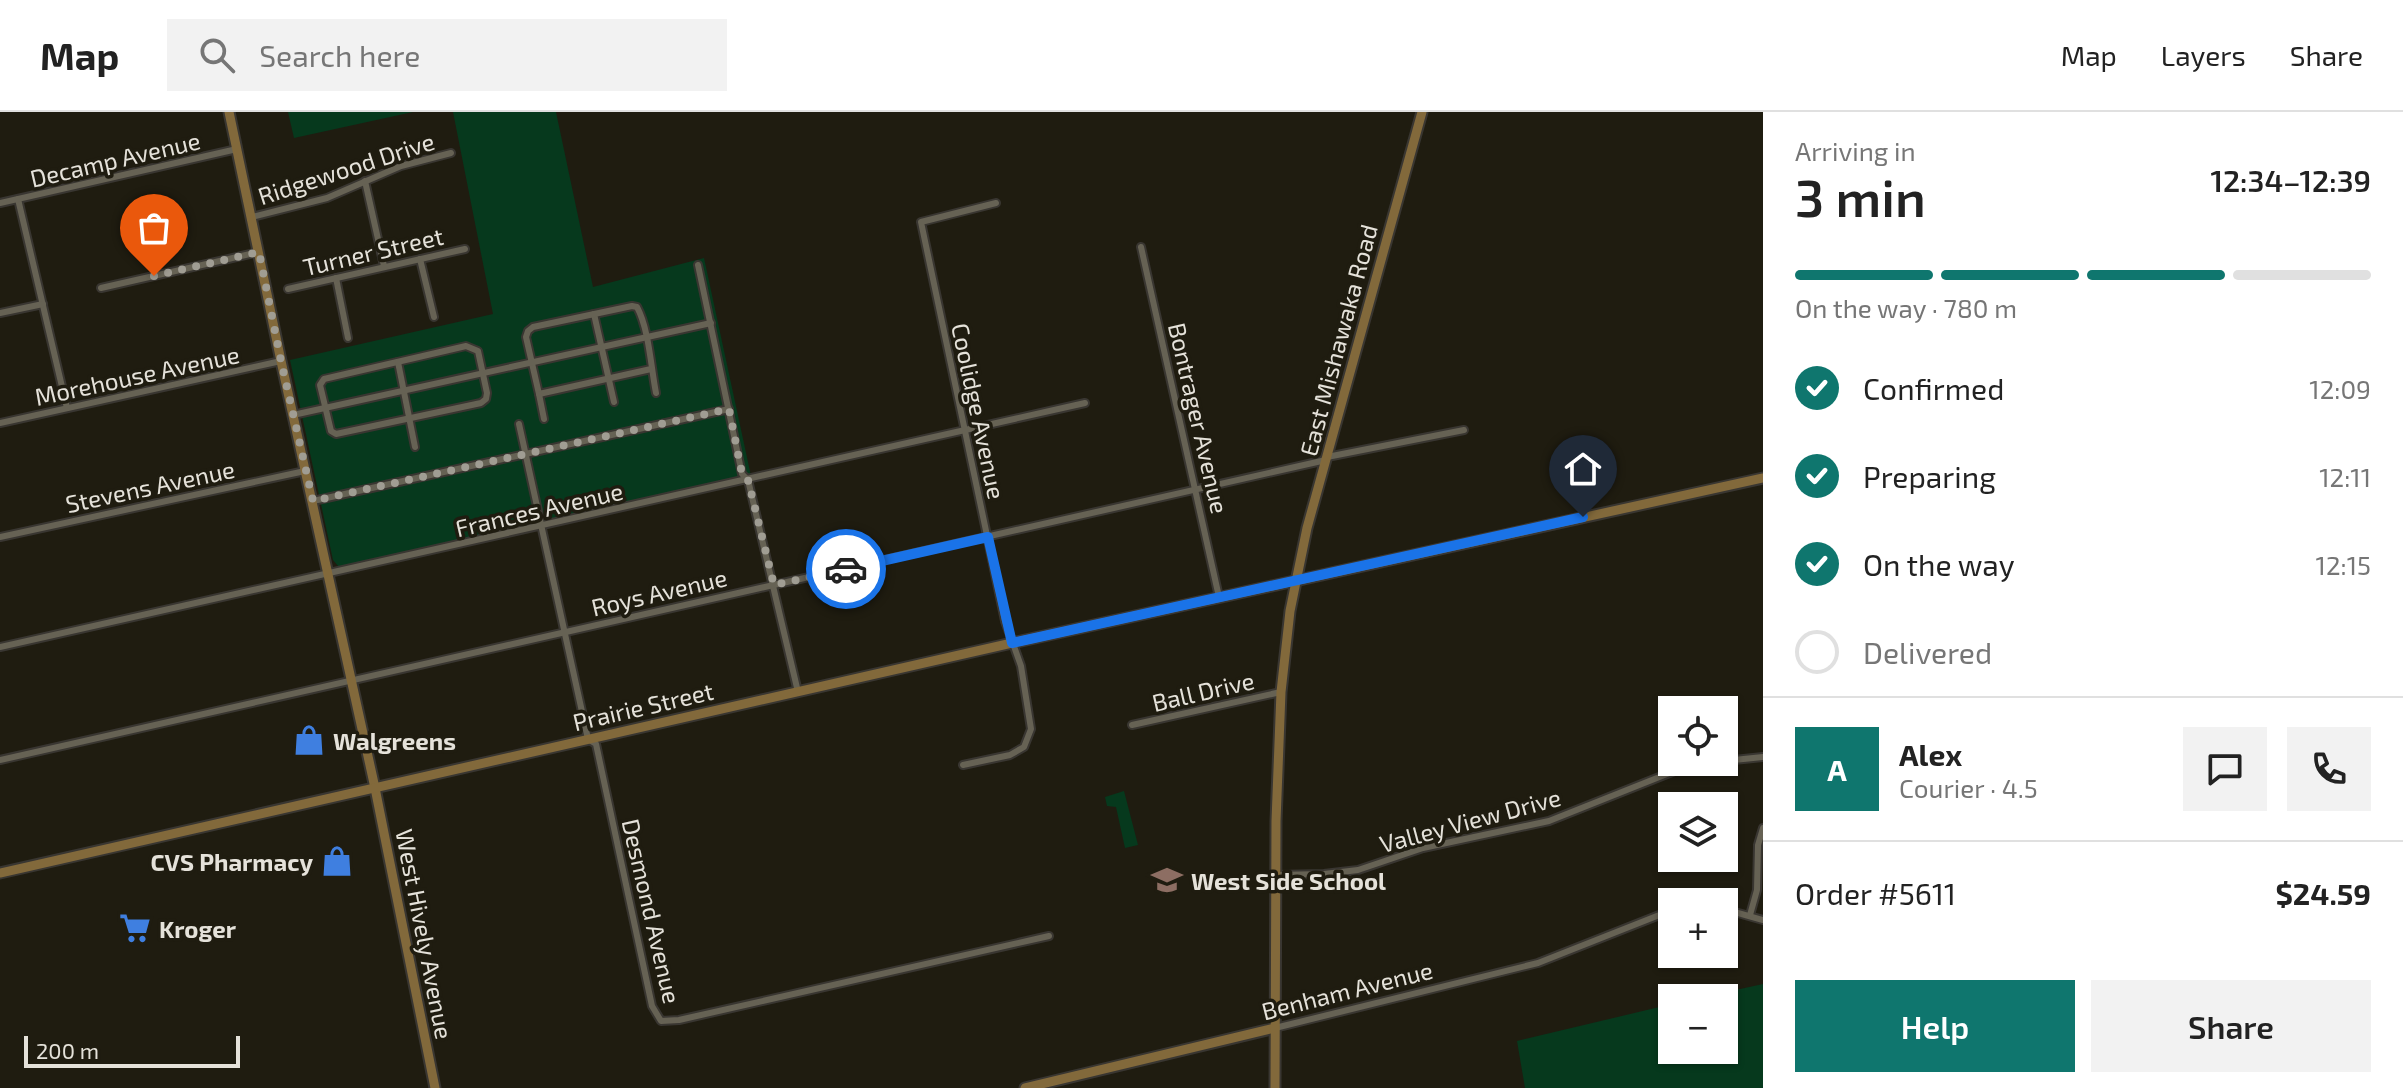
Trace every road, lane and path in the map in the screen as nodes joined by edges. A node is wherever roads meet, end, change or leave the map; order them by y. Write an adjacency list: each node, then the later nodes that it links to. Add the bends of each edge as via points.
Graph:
1 (229, 112): 3 (main road, West Hively Avenue)
2 (1422, 112): 50 (main road, East Mishawaka Road)
3 (237, 149): 6 (street, Decamp Avenue); 9 (main road, West Hively Avenue)
4 (451, 153): 5 (street, Ridgewood Drive)
5 (365, 181): 9 (street, Ridgewood Drive, via 327,198); 15 (street)
6 (18, 199): 7 (street, Decamp Avenue); 19 (street)
7 (0, 203)
8 (996, 203): 46 (street, Coolidge Avenue, via 921,222)
9 (252, 217): 12 (main road, West Hively Avenue)
10 (1141, 247): 54 (street, Bontrager Avenue)
11 (465, 249): 13 (street, Turner Street)
12 (259, 252): 17 (street); 27 (main road, West Hively Avenue)
13 (420, 259): 15 (street, Turner Street); 22 (street)
14 (698, 265): 23 (street)
15 (384, 266): 16 (street, Turner Street)
16 (336, 278): 18 (street, Turner Street); 25 (street)
17 (101, 288)
18 (288, 289)
19 (43, 304): 20 (street); 38 (street)
20 (0, 313)
21 (594, 314): 24 (street, via 637,307); 26 (street); 29 (street, via 533,327 526,337)
22 (434, 317)
23 (711, 323): 24 (street); 40 (street)
24 (646, 337): 26 (street); 30 (street)
25 (348, 338)
26 (602, 347): 29 (street); 32 (street)
27 (281, 361): 38 (street, Morehouse Avenue); 41 (main road, West Hively Avenue)
28 (398, 362): 31 (street, via 466,346 478,351); 33 (street); 39 (street, via 324,379 320,385)
29 (533, 362): 31 (street); 35 (street)
30 (651, 369): 32 (street); 34 (street)
31 (482, 373): 33 (street); 42 (street, via 487,393 481,403)
32 (609, 378): 35 (street); 36 (street)
33 (404, 391): 39 (street); 42 (street)
34 (656, 393)
35 (539, 394): 43 (street)
36 (614, 402)
37 (1085, 403): 46 (street, Frances Avenue)
38 (67, 408): 44 (street, Morehouse Avenue)
39 (326, 408): 41 (street); 42 (street, via 336,434)
40 (729, 409): 49 (street); 53 (street, via 742,474)
41 (293, 415): 51 (main road, West Hively Avenue)
42 (409, 418): 48 (street)
43 (544, 419)
44 (0, 423)
45 (519, 424): 49 (street, Desmond Avenue)
46 (964, 429): 53 (street, Frances Avenue); 58 (street, Coolidge Avenue)
47 (1464, 430): 50 (street, Roys Avenue)
48 (415, 447)
49 (525, 454): 55 (street); 56 (street, Desmond Avenue)
50 (1326, 458): 54 (street, Roys Avenue); 60 (main road, East Mishawaka Road)
51 (307, 471): 55 (main road, West Hively Avenue); 57 (street, Stevens Avenue)
52 (1763, 478): 60 (main road, Prairie Street)
53 (748, 480): 56 (street, Frances Avenue); 61 (street)
54 (1197, 490): 58 (street, Roys Avenue); 62 (street, Bontrager Avenue)
55 (313, 501): 59 (main road, West Hively Avenue)
56 (541, 527): 59 (street, Frances Avenue); 63 (street, Desmond Avenue)
57 (0, 537)
58 (988, 537): 61 (street, Roys Avenue); 64 (street, Coolidge Avenue)
59 (328, 575): 65 (street, Frances Avenue); 66 (main road, West Hively Avenue)
60 (1296, 580): 62 (main road, Prairie Street); 68 (main road, East Mishawaka Road)
61 (774, 585): 63 (street, Roys Avenue); 67 (street)
62 (1219, 597): 64 (main road, Prairie Street)
63 (564, 632): 66 (street, Roys Avenue); 70 (street, Desmond Avenue)
64 (1012, 643): 67 (main road, Prairie Street); 74 (street, Coolidge Avenue, via 1031,729 1024,747)
65 (0, 647)
66 (352, 680): 72 (street, Roys Avenue); 76 (main road, West Hively Avenue)
67 (798, 692): 70 (main road, Prairie Street)
68 (1281, 692): 69 (street, Ball Drive); 79 (main road, East Mishawaka Road)
69 (1132, 725)
70 (588, 739): 76 (main road, Prairie Street); 84 (street, Desmond Avenue, via 596,744 652,1006 661,1021)
71 (1763, 757): 73 (street)
72 (0, 760)
73 (1738, 760)
74 (963, 765)
75 (1662, 776): 79 (street, Valley View Drive, via 1549,821 1423,848 1358,870)
76 (375, 788): 78 (main road, Prairie Street); 86 (main road, West Hively Avenue)
77 (1763, 828): 81 (street)
78 (0, 873)
79 (1275, 875): 85 (main road, East Mishawaka Road)
80 (1738, 912): 81 (street)
81 (1750, 915): 83 (street)
82 (1658, 916): 85 (street, Benham Avenue, via 1538,963)
83 (1763, 920)
84 (1049, 936)
85 (1275, 1028): 87 (main road, Benham Avenue); 88 (main road, East Mishawaka Road)
86 (435, 1088)
87 (1025, 1088)
88 (1275, 1088)

